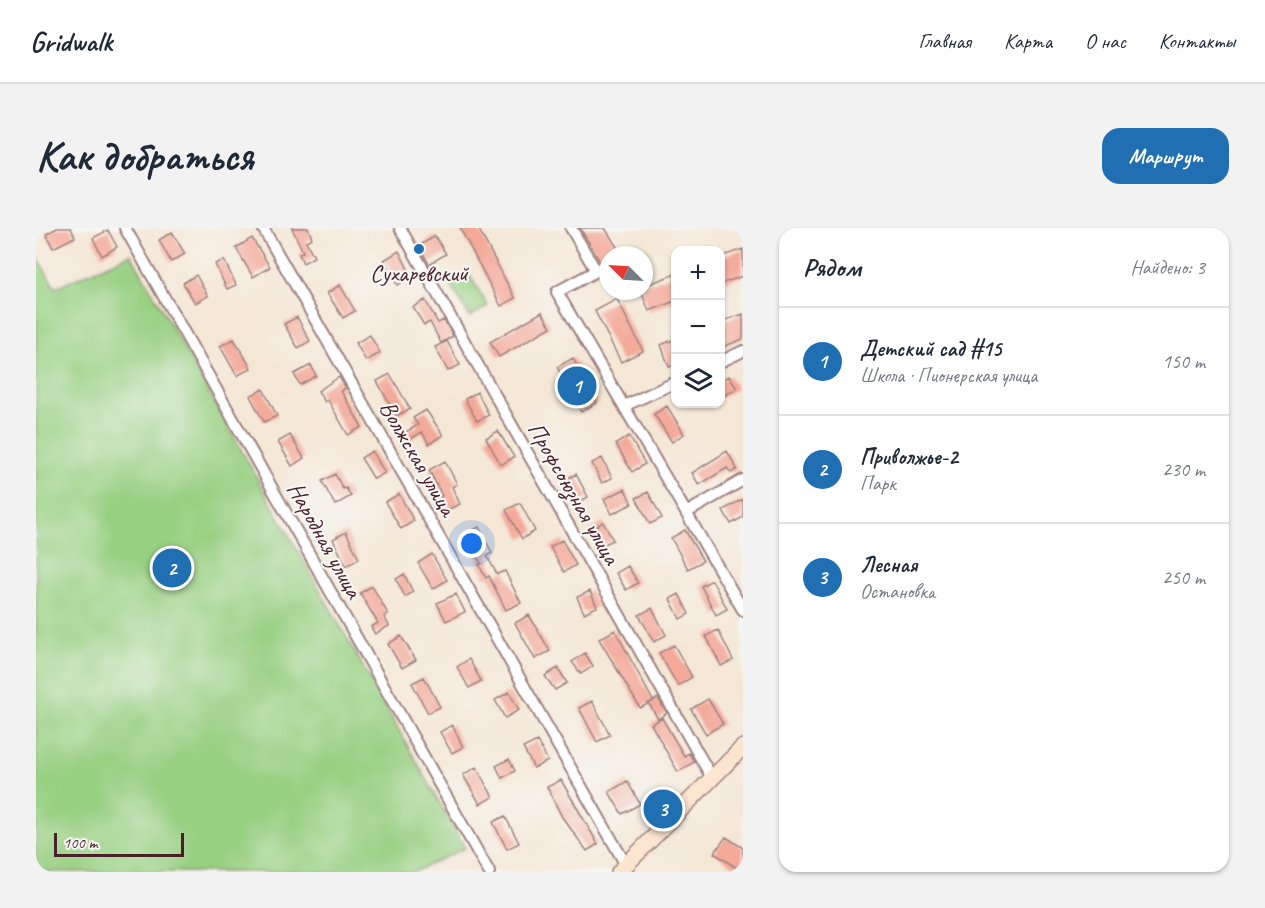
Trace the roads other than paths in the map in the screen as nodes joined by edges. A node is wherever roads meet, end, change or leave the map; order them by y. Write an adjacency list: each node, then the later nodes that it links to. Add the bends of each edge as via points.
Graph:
1 (125, 228): 15 (street, Народная улица)
2 (263, 228): 14 (street, Волжская улица)
3 (400, 228): 13 (street, Профсоюзная улица)
4 (570, 228): 8 (street, via 596,271 557,292)
5 (743, 351): 6 (street)
6 (725, 360)
7 (671, 384): 8 (street)
8 (624, 406): 10 (street)
9 (743, 480): 10 (street)
10 (686, 513): 11 (street)
11 (743, 610)
12 (743, 747): 13 (street)
13 (712, 778): 14 (street)
14 (622, 868)
15 (489, 872)

